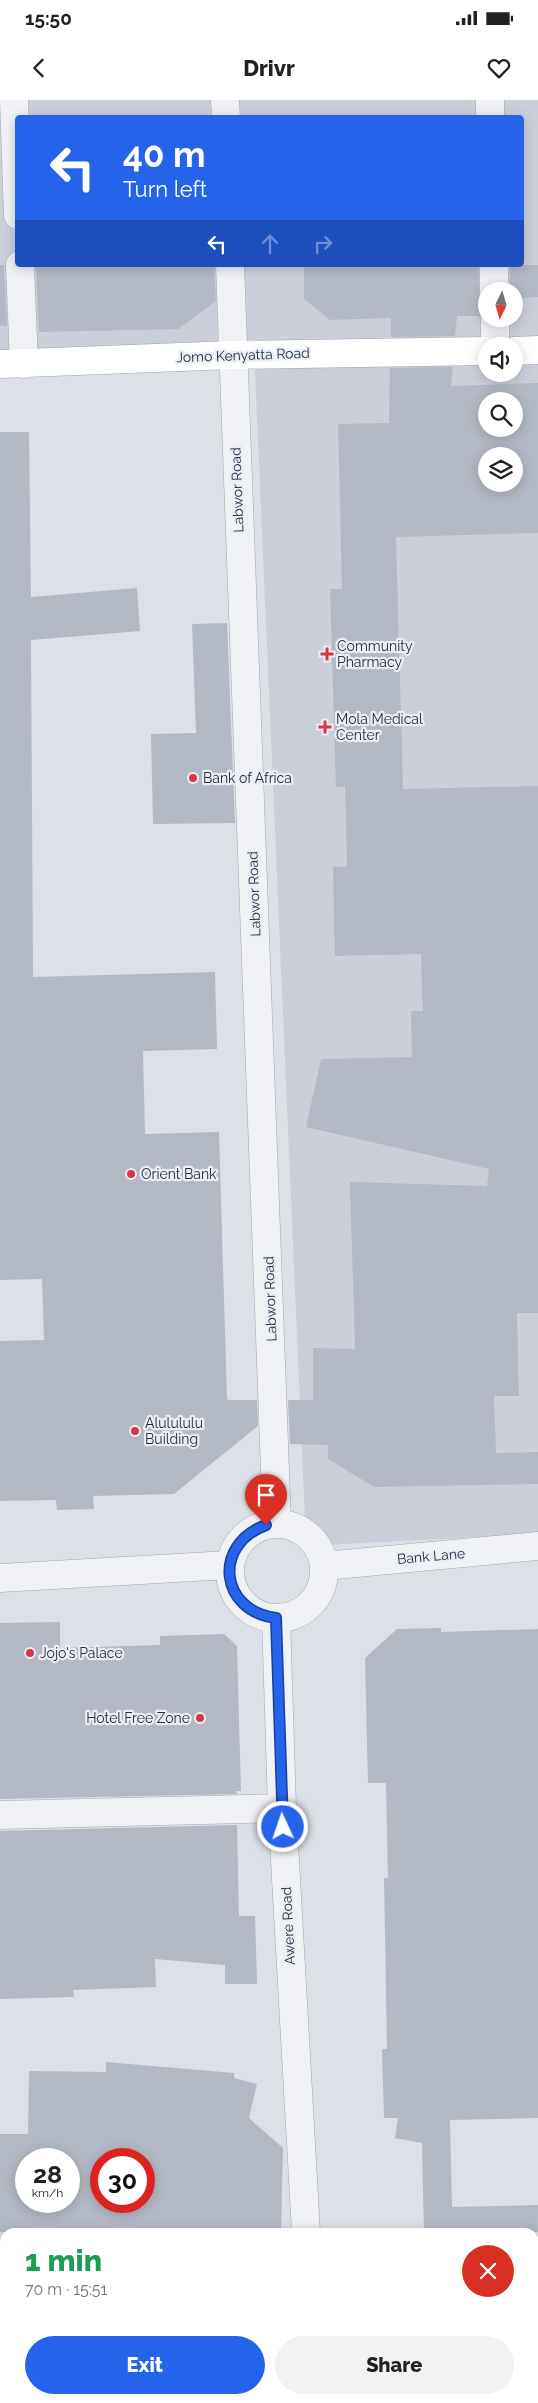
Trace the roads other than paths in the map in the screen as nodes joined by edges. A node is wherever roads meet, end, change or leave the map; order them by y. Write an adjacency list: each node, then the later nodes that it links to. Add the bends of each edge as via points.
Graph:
1 (14, 100): 6 (street)
2 (225, 100): 4 (street)
3 (490, 100): 5 (street)
4 (226, 115)
5 (490, 115)
6 (15, 129)
7 (20, 267): 15 (street)
8 (230, 267): 14 (street, Labwor Road)
9 (494, 267): 10 (street)
10 (494, 282)
11 (523, 350): 12 (main road)
12 (538, 350)
13 (478, 351): 14 (main road, Jomo Kenyatta Road)
14 (232, 354): 15 (main road, Jomo Kenyatta Road); 16 (street, Labwor Road)
15 (12, 364)
16 (277, 1524): 18 (street, via 245,1535 232,1554); 19 (street, via 289,1525 308,1536 316,1544)
17 (538, 1546): 19 (street, Bank Lane)
18 (229, 1565): 20 (street); 21 (street, via 232,1587 245,1606 254,1613)
19 (324, 1566): 21 (street, via 316,1598 298,1613)
20 (0, 1578)
21 (276, 1618): 22 (street, Awere Road)
22 (282, 1808): 23 (street); 24 (street, Awere Road)
23 (0, 1815)
24 (306, 2228)

